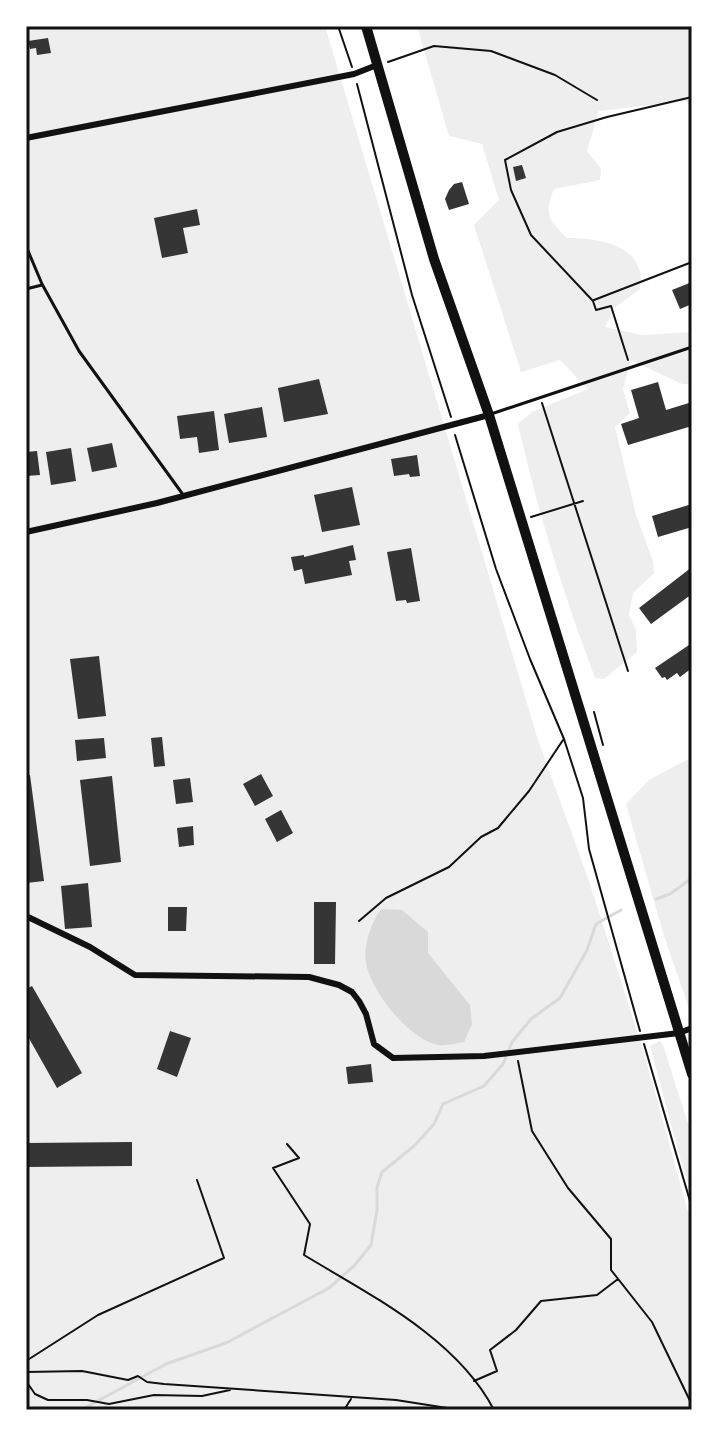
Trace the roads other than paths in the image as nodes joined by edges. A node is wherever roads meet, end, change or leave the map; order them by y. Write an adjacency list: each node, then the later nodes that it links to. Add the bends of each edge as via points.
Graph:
1 (366, 26): 2 (main road)
2 (377, 65): 3 (street, via 354,74); 8 (main road, via 434,259)
3 (26, 138)
4 (26, 246): 5 (lane)
5 (42, 284): 6 (lane); 9 (lane, via 79,351)
6 (26, 289)
7 (692, 347): 8 (lane)
8 (489, 415): 9 (street); 13 (main road)
9 (184, 496): 10 (street)
10 (26, 532)
11 (26, 916): 13 (street, via 135,975 309,977 339,985 359,1001 374,1044 393,1058 509,1054)
12 (692, 1028): 13 (street)
13 (679, 1033): 14 (main road)
14 (692, 1074)

